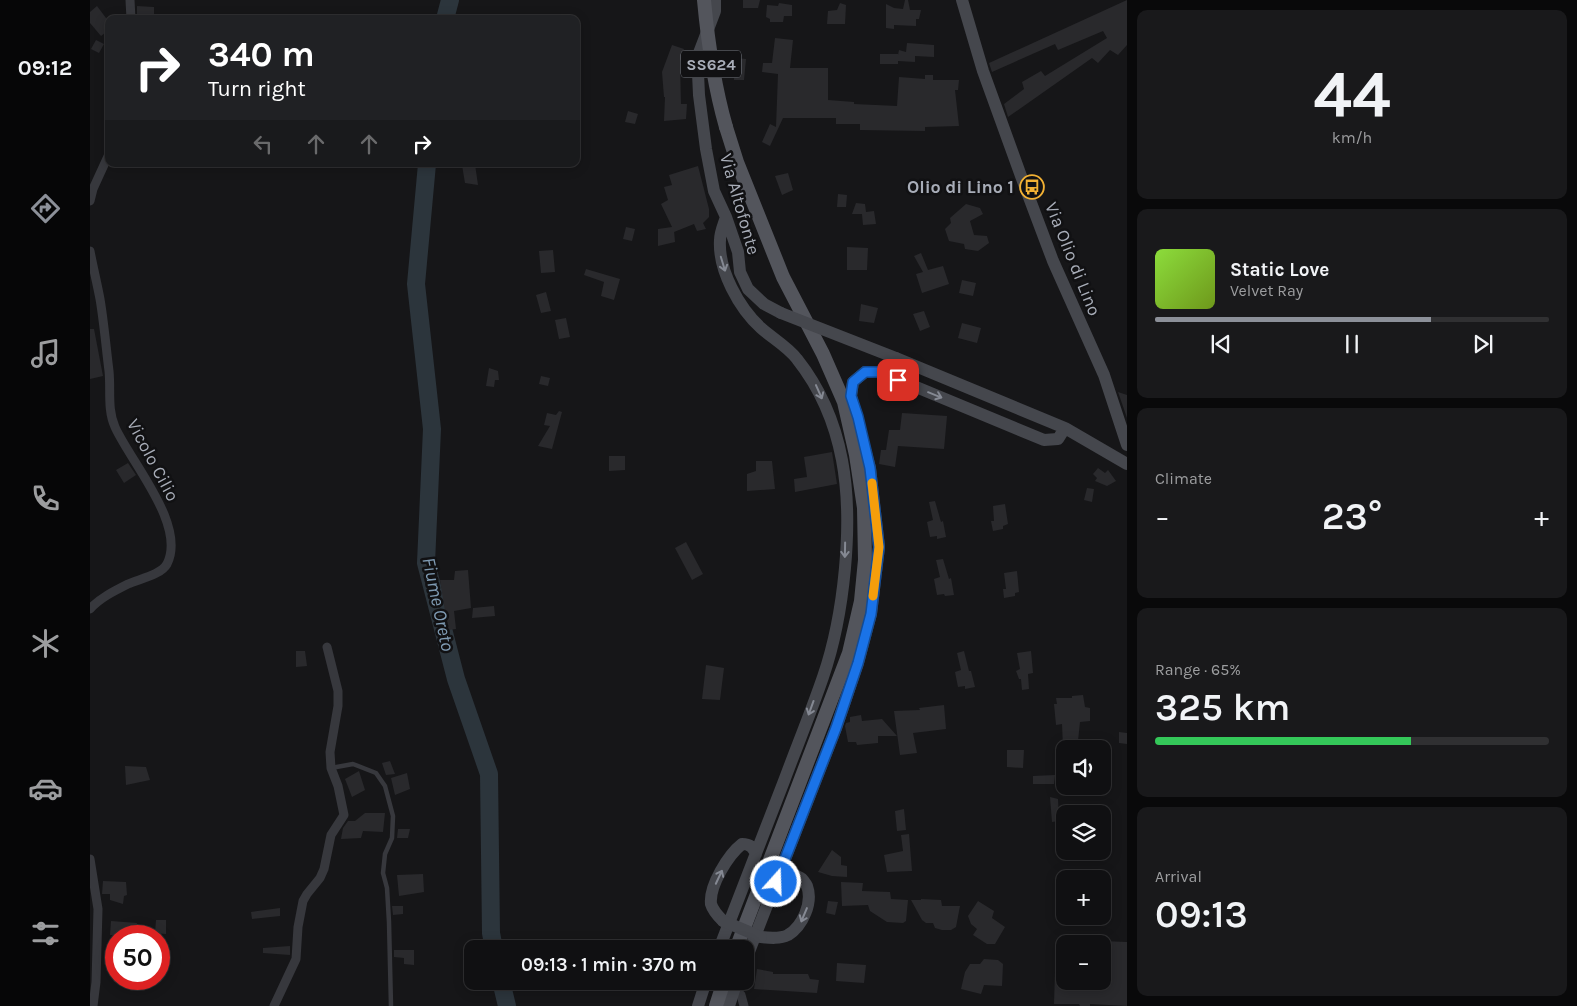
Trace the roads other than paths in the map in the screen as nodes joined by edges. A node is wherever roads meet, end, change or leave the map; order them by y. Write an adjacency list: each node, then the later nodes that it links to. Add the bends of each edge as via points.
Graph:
1 (130, 0): 5 (street)
2 (704, 0): 20 (main road, SS624, bridge, via 718,99 737,162 783,277 844,402 864,508 865,560 861,601 849,653)
3 (715, 0): 8 (main road, Via Altofonte, via 715,11 699,53 698,95 714,191)
4 (962, 0): 11 (main road, Via Olio di Lino, via 983,71 1030,202 1052,261 1104,375)
5 (131, 15)
6 (105, 164): 7 (street)
7 (90, 201)
8 (726, 217): 10 (main road, Via Altofonte, bridge, via 738,252 740,272 748,289 764,304); 16 (main road, one-way to 16, via 720,238 720,257 730,286 759,327 795,356 816,385 834,426 846,497 845,575 832,644 824,675)
9 (90, 251): 13 (street, Vicolo Cilio, via 100,298 114,426 150,485 166,519 171,543 171,555 166,566 113,591)
10 (1064, 428): 12 (main road); 18 (main road, one-way to 10, via 836,728 871,614 879,547 870,468 851,396 853,382 865,372 880,372 1044,440 1058,439)
11 (1127, 445)
12 (1127, 464)
13 (90, 609)
14 (328, 647): 15 (street, via 338,691)
15 (331, 768): 27 (street, via 344,815 331,836 324,869 303,901 296,959); 28 (lane, via 353,764 376,772 386,786 393,816 392,838 383,873 387,888)
16 (756, 854): 18 (main road, one-way to 16, bridge, via 790,876 799,877 809,891 803,918 787,936 761,937 723,921 715,913 712,893 728,858 742,844 748,844); 19 (main road)
17 (90, 859): 26 (street, via 98,909)
18 (776, 882): 21 (main road)
19 (723, 940)
20 (739, 940)
21 (754, 940)
22 (703, 990): 29 (main road)
23 (728, 990): 30 (main road)
24 (731, 990): 31 (main road)
25 (737, 990): 32 (street)
26 (93, 1006)
27 (274, 1006)
28 (391, 1006)
29 (698, 1006)
30 (716, 1006)
31 (730, 1006)
32 (744, 1006)

